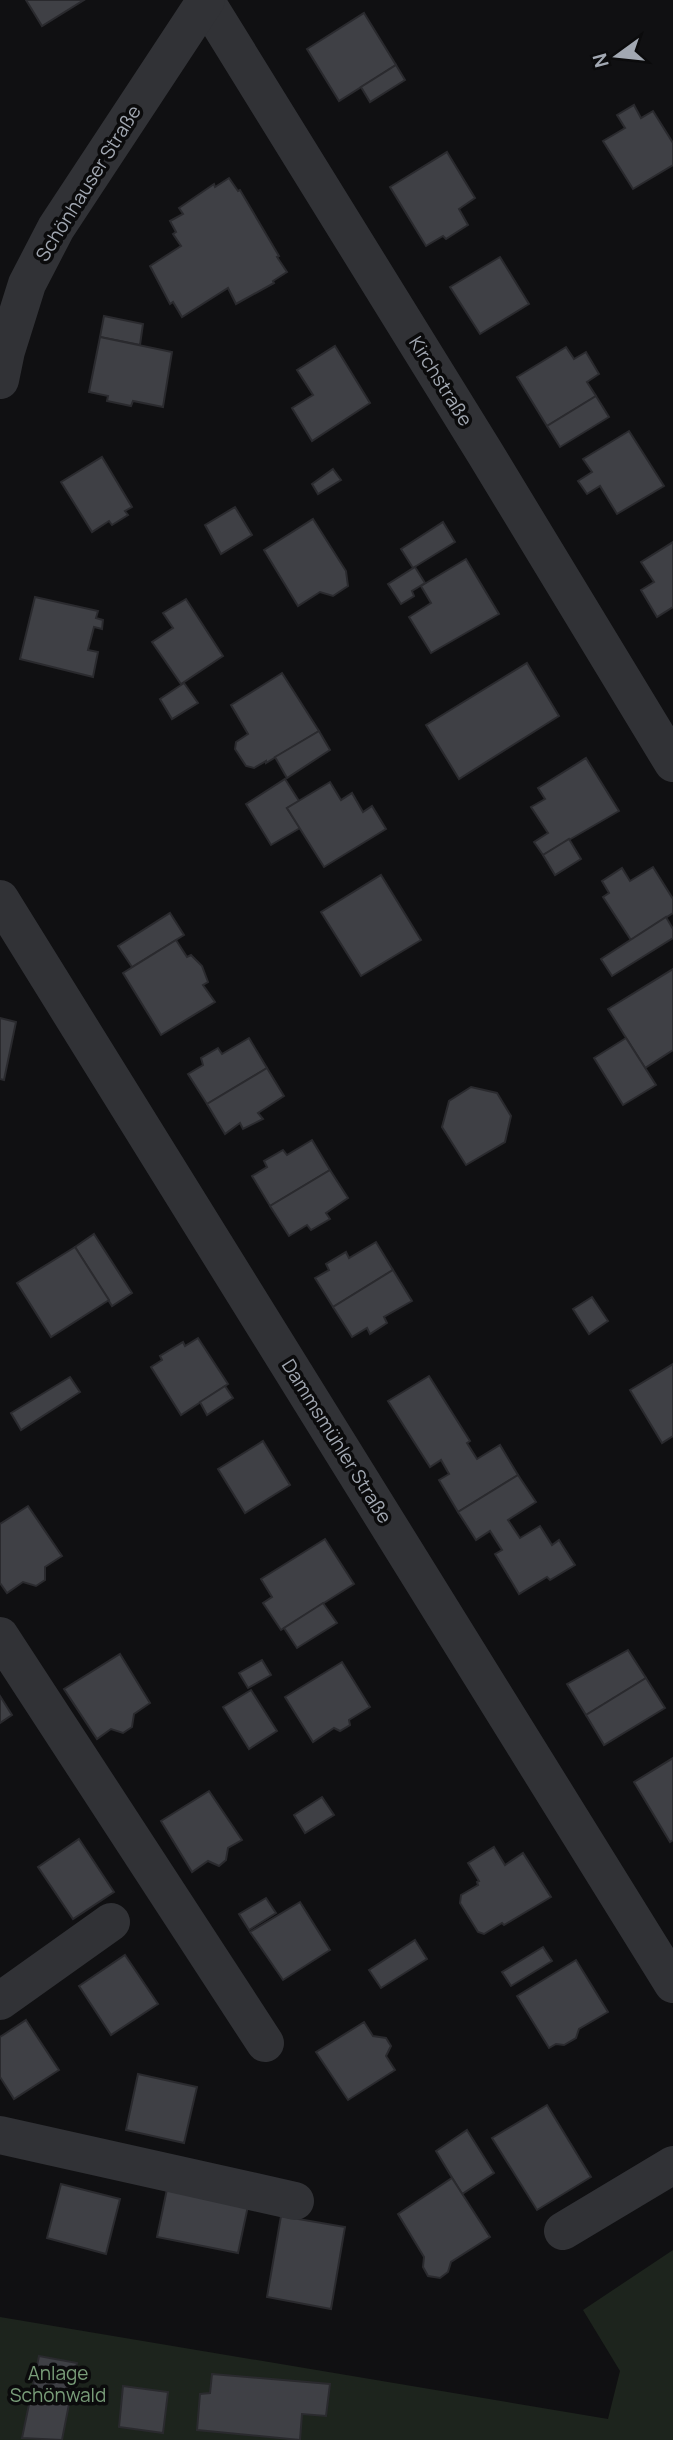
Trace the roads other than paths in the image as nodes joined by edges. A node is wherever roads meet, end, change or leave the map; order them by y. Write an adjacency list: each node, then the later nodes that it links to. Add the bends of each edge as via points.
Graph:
1 (205, 0): 2 (street, Schönhauser Straße, via 56,228 27,284); 3 (street, Kirchstraße)
2 (0, 380)
3 (673, 763)
4 (0, 899): 7 (street, Dammsmühler Straße)
5 (0, 1636): 9 (street)
6 (111, 1922): 8 (street)
7 (673, 1984)
8 (0, 2001)
9 (265, 2043)
10 (0, 2135): 12 (street)
11 (673, 2165): 13 (street)
12 (295, 2201)
13 (563, 2231)

